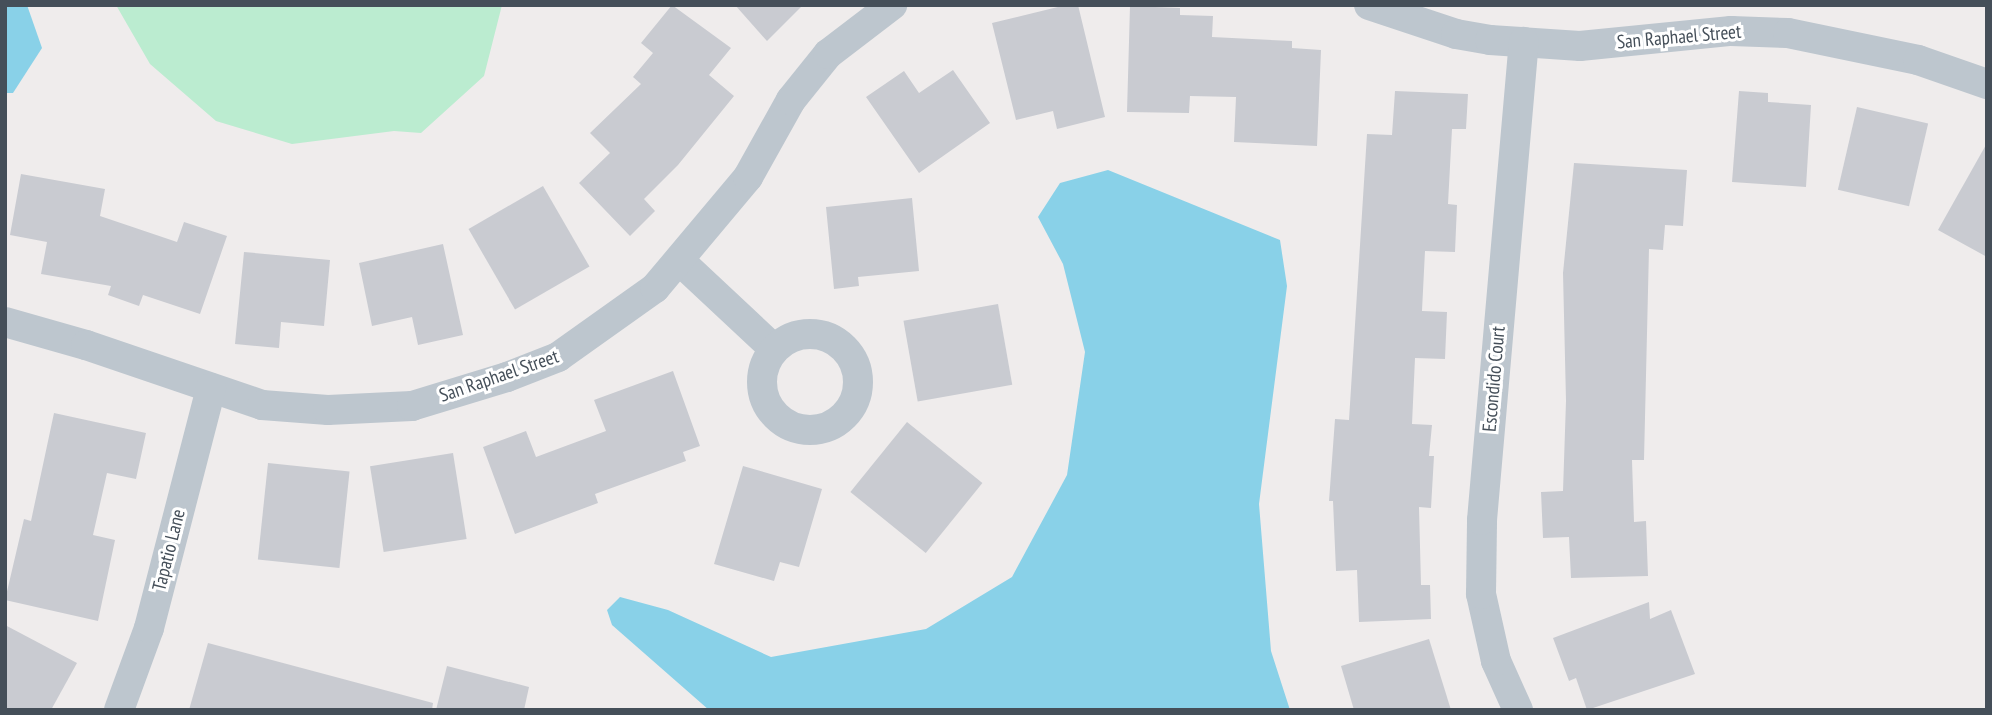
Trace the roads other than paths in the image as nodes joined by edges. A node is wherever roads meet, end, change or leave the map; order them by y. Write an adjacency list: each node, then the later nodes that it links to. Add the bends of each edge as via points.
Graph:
1 (892, 5): 5 (street, San Raphael Street, via 828,54 791,100 748,177)
2 (1369, 5): 3 (street, San Raphael Street, via 1456,34)
3 (1524, 42): 4 (street, San Raphael Street, via 1580,46 1731,31 1788,33 1918,60); 10 (street, Escondido Court, via 1482,520 1481,593 1496,661)
4 (1987, 84)
5 (680, 261): 7 (street); 8 (street, San Raphael Street, via 613,322 558,357 412,406 328,410 261,405)
6 (5, 322): 8 (street, San Raphael Street)
7 (774, 349)
8 (211, 388): 9 (street, Tapatio Lane, via 149,628)
9 (119, 710)
10 (1518, 710)

